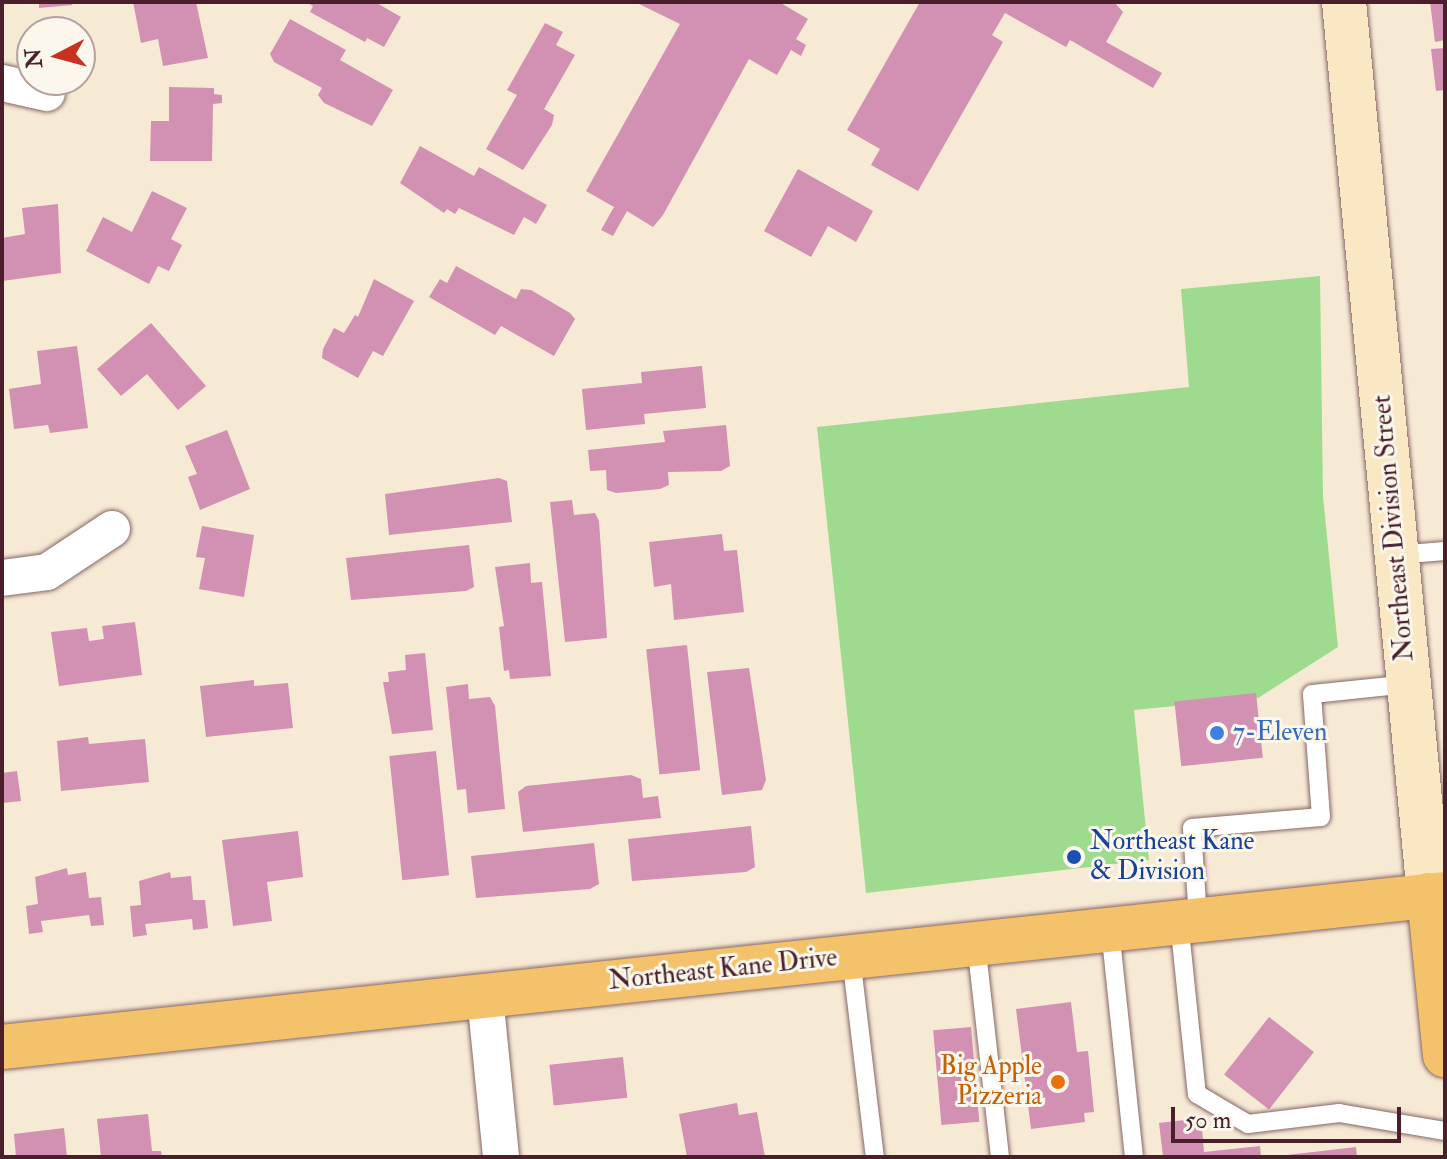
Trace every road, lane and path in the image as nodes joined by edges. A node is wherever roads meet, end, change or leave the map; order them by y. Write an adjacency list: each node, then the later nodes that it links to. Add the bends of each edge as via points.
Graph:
1 (1344, 2): 4 (street, Northeast Division Street)
2 (112, 529): 5 (street, via 47,572)
3 (1445, 551): 4 (lane)
4 (1396, 555): 6 (street, Northeast Division Street)
5 (2, 578)
6 (1408, 684): 7 (street, Northeast Division Street); 8 (lane, via 1312,694 1321,817 1192,828)
7 (1437, 894): 8 (main road, Northeast Kane Drive); 14 (main road, Northeast Division Street)
8 (1189, 920): 9 (main road, Northeast Kane Drive); 15 (lane, via 1197,1094 1248,1124 1339,1113)
9 (1110, 929): 10 (main road, Northeast Kane Drive); 19 (lane)
10 (976, 943): 11 (main road, Northeast Kane Drive); 18 (lane)
11 (851, 957): 12 (main road, Northeast Kane Drive); 17 (lane)
12 (485, 996): 13 (main road, Northeast Kane Drive); 16 (street)
13 (2, 1047)
14 (1445, 1055)
15 (1445, 1131)
16 (501, 1157)
17 (875, 1157)
18 (1000, 1157)
19 (1134, 1157)

